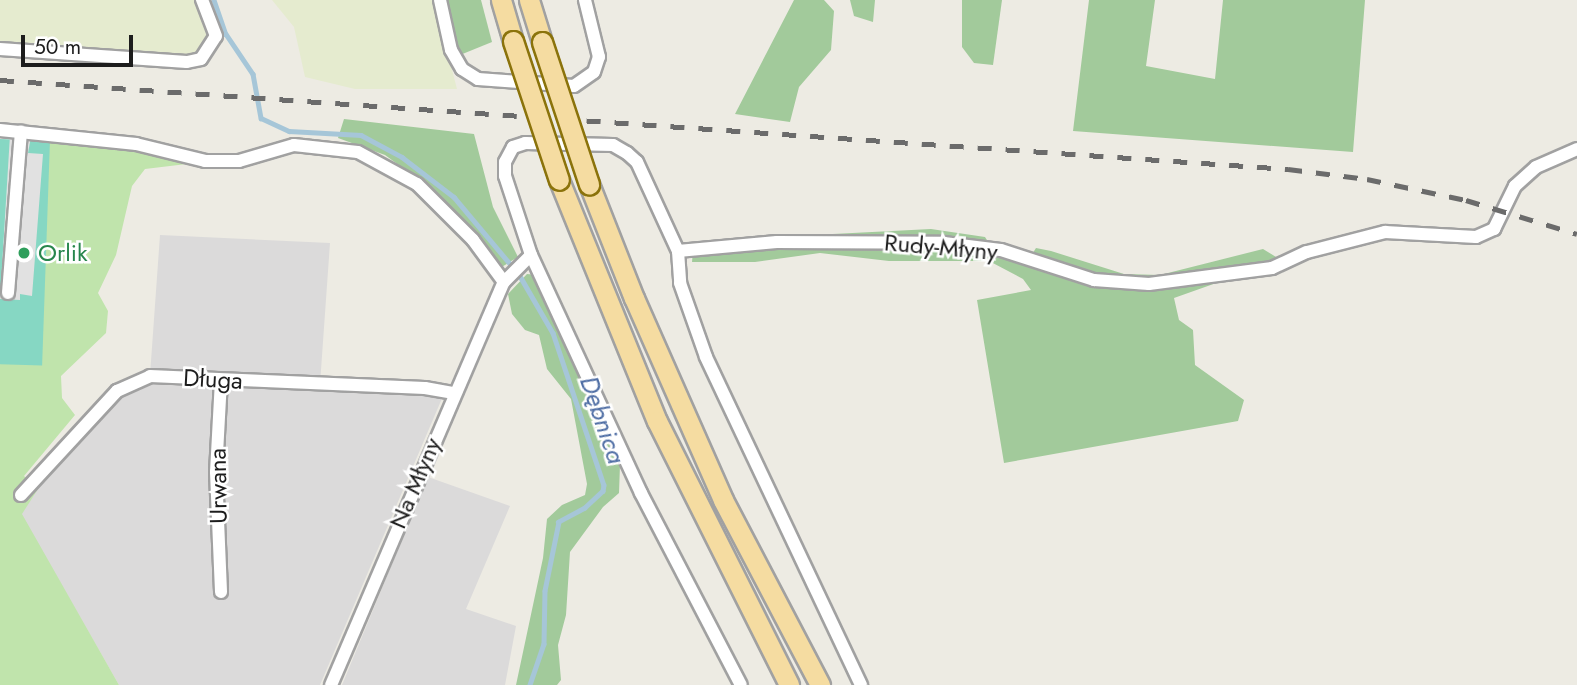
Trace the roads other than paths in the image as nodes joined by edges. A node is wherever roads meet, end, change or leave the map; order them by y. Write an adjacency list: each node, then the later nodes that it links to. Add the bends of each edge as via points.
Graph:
1 (202, 0): 6 (street, via 216,36 213,46 194,61)
2 (440, 0): 5 (street, via 451,50 462,69 478,79 574,86 594,72 598,57)
3 (501, 0): 20 (main road, bridge, via 559,180 657,421)
4 (529, 0): 21 (main road, bridge, via 589,184 634,298 723,500)
5 (584, 0)
6 (0, 49)
7 (0, 130): 8 (street)
8 (21, 132): 12 (street, via 136,144 205,161 239,161 294,145 358,152 417,184 473,240); 13 (street)
9 (1577, 149): 10 (street, Rudy-Młyny, via 1536,167 1522,180 1494,229 1485,233 1385,232 1307,252 1272,268 1202,279 1149,284 1094,280 1001,250 944,243 776,242)
10 (678, 251): 11 (street, via 636,162 627,153 613,145 524,142 513,147 505,162 505,176); 22 (street, via 680,283 706,357)
11 (531, 255): 12 (street); 19 (street, via 641,493)
12 (504, 282): 15 (street, Na Młyny)
13 (8, 293)
14 (221, 380): 15 (street, Długa); 16 (street, Długa, via 150,376 117,391); 17 (street, Urwana, via 216,472)
15 (453, 393): 18 (street, Na Młyny)
16 (21, 495)
17 (221, 592)
18 (331, 685)
19 (741, 685)
20 (789, 685)
21 (820, 685)
22 (861, 685)

